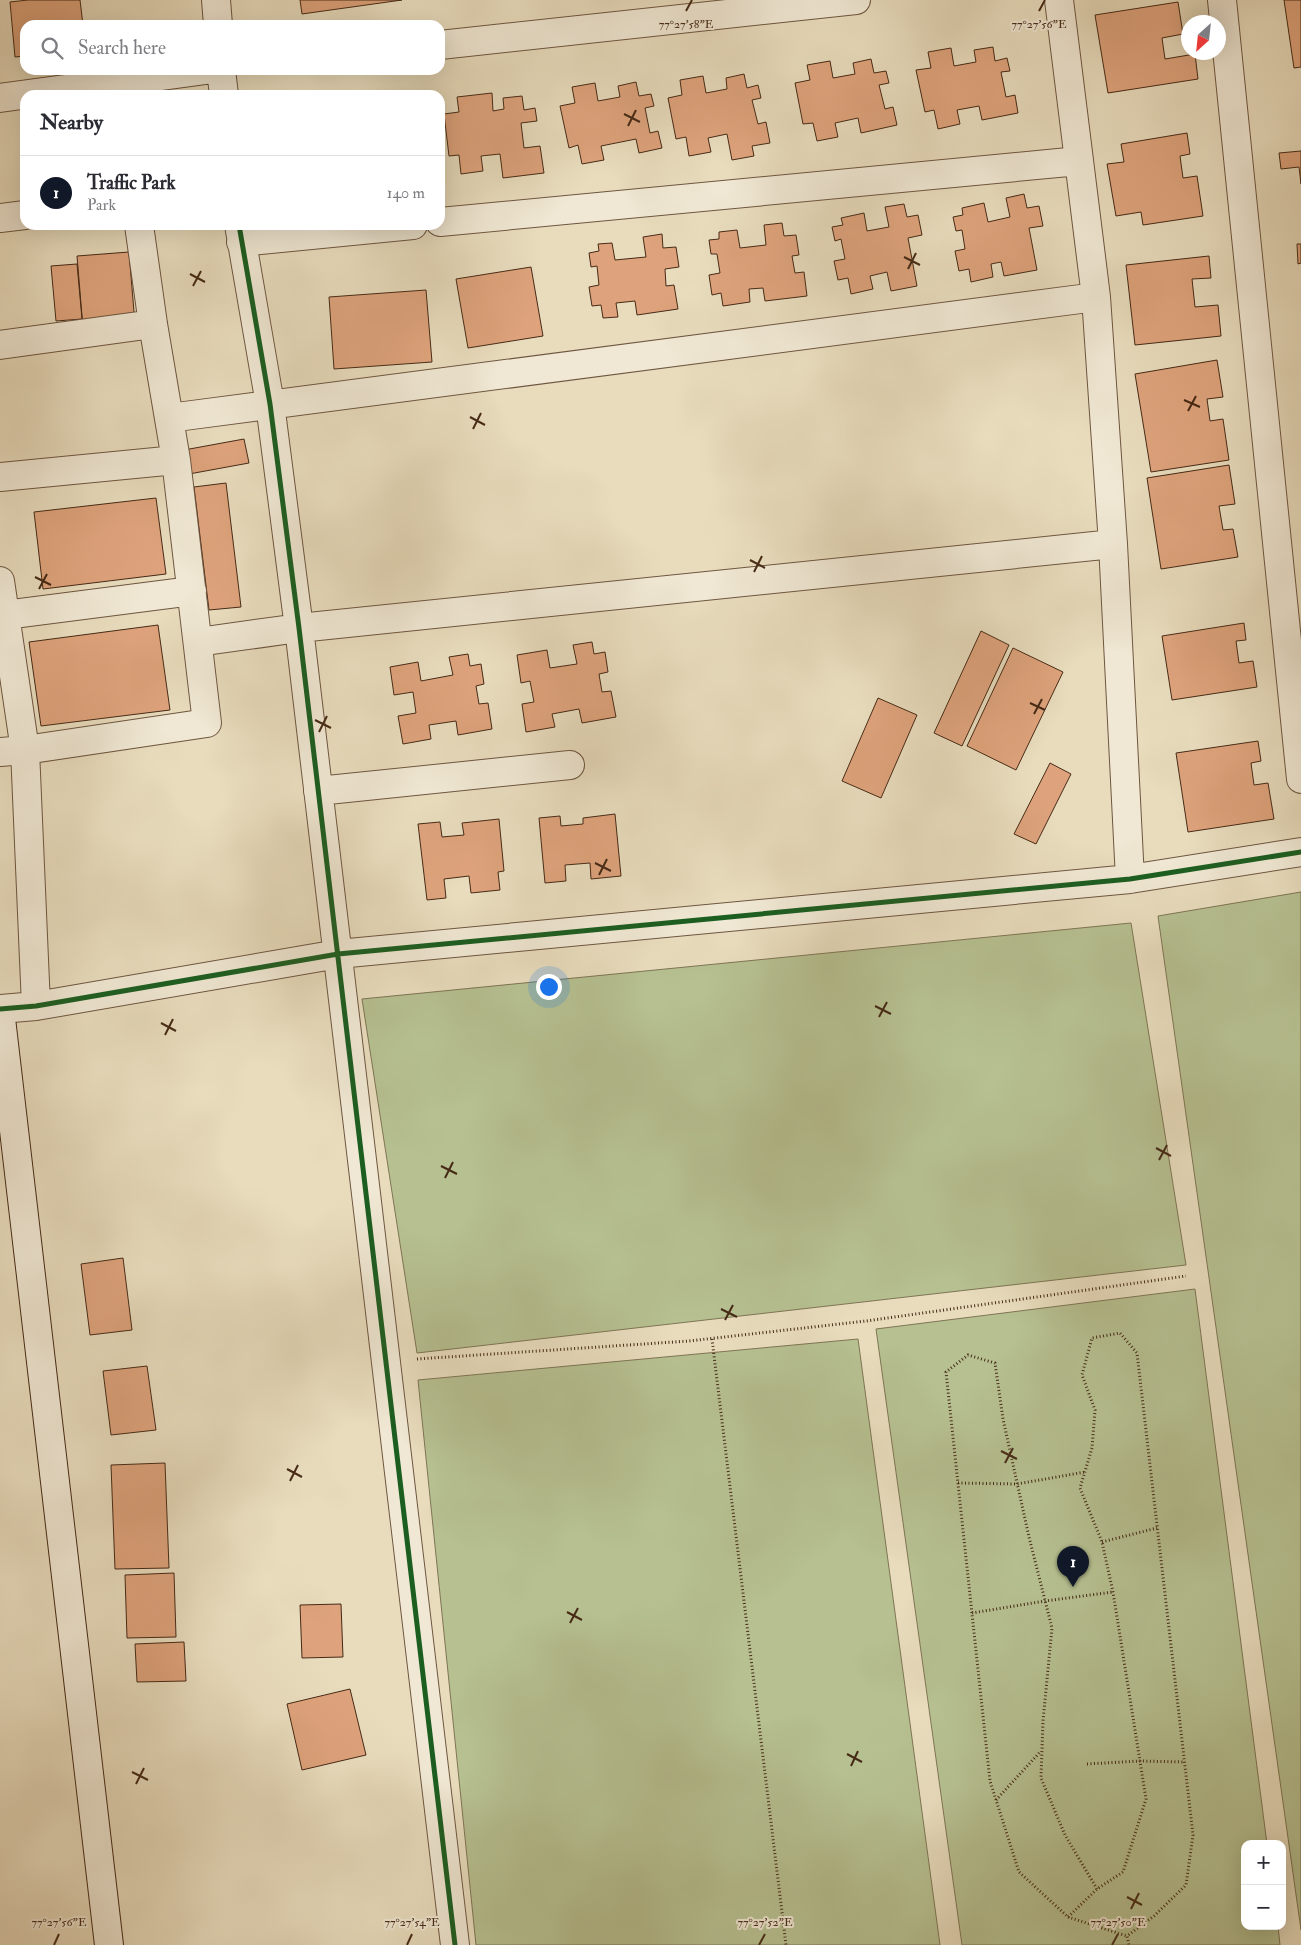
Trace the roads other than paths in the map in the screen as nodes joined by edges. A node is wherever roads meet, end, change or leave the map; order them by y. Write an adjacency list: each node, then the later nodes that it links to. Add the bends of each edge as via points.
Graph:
1 (216, 0): 5 (street)
2 (856, 0): 6 (street)
3 (1059, 0): 13 (street)
4 (1222, 0): 35 (street)
5 (218, 20)
6 (445, 44)
7 (169, 75): 9 (street)
8 (222, 75): 10 (street)
9 (59, 90)
10 (223, 90)
11 (20, 95): 12 (street)
12 (0, 98)
13 (1078, 161): 16 (street); 20 (street)
14 (20, 216): 15 (street)
15 (0, 218)
16 (445, 222)
17 (140, 230): 21 (street)
18 (305, 230): 19 (street)
19 (240, 233): 23 (street)
20 (1096, 297): 23 (street); 27 (street)
21 (153, 324): 22 (street); 24 (street)
22 (0, 345)
23 (270, 404): 24 (street); 31 (street)
24 (169, 418): 25 (street)
25 (176, 460): 26 (street); 29 (street)
26 (0, 477)
27 (1113, 544): 31 (street); 38 (street)
28 (0, 582): 30 (street)
29 (192, 591): 30 (street); 32 (street)
30 (5, 615): 33 (street)
31 (299, 628): 32 (street); 36 (street)
32 (198, 642): 33 (street, via 207,723)
33 (13, 751): 40 (street)
34 (570, 765): 36 (street)
35 (1301, 779)
36 (318, 791): 39 (street)
37 (1301, 852): 38 (street)
38 (1130, 879): 39 (street)
39 (338, 954): 40 (street); 43 (street)
40 (36, 1006): 41 (street)
41 (0, 1009): 42 (street)
42 (109, 1945)
43 (455, 1945)

